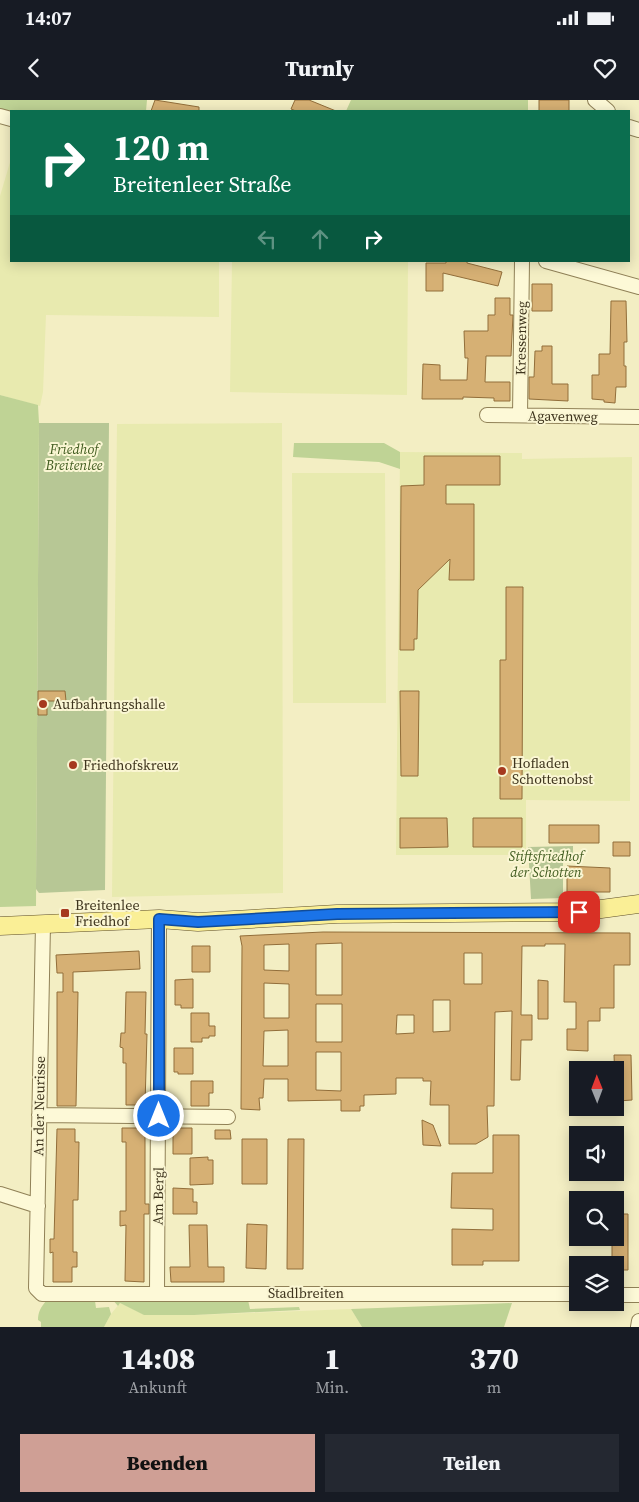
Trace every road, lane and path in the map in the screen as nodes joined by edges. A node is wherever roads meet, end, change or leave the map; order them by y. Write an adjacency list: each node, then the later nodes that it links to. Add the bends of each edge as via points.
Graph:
1 (595, 100): 2 (street)
2 (607, 110)
3 (522, 262): 7 (street, Kressenweg)
4 (550, 262): 5 (street)
5 (639, 287)
6 (487, 415): 7 (street, Agavenweg)
7 (520, 415): 8 (street, Agavenweg)
8 (639, 417)
9 (639, 904): 10 (main road, via 579,912 337,914 198,922)
10 (159, 919): 11 (main road); 14 (street, Am Bergl)
11 (43, 924): 12 (main road); 13 (street, An der Neurisse)
12 (0, 926)
13 (39, 1115): 14 (street); 17 (street, An der Neurisse)
14 (159, 1116): 15 (street); 19 (street, Am Bergl)
15 (228, 1117)
16 (0, 1194): 17 (street)
17 (38, 1206): 18 (street, An der Neurisse)
18 (36, 1288): 19 (street, Stadlbreiten, via 42,1294)
19 (157, 1294): 20 (street, Stadlbreiten)
20 (569, 1294)
21 (624, 1295): 22 (street)
22 (639, 1295)
23 (639, 1321): 24 (street)
24 (638, 1327)

